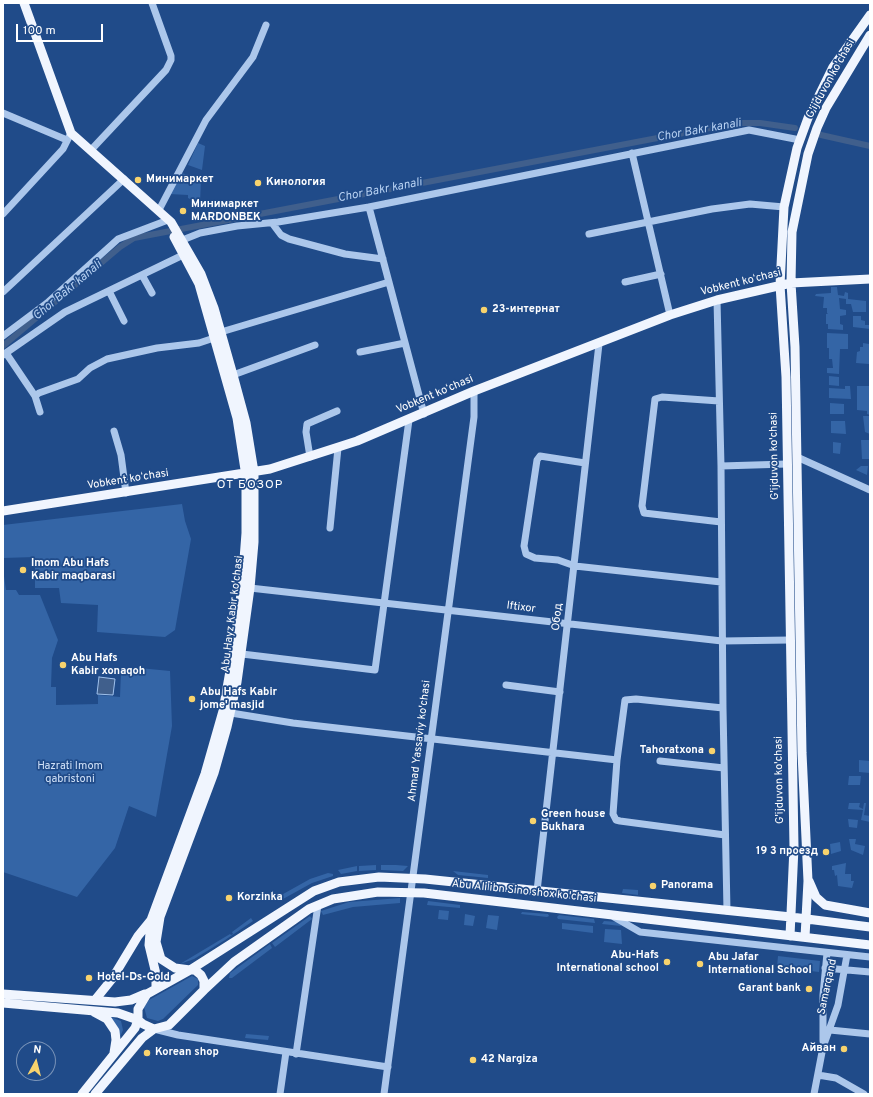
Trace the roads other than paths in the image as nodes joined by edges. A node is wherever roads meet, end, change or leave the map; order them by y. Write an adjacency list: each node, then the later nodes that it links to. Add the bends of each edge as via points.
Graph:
1 (24, 3): 7 (main road)
2 (152, 3): 9 (street, via 171,60 166,70)
3 (870, 15): 8 (main road, G'ijduvon ko'chasi, via 834,67 808,118)
4 (266, 26): 15 (street, via 253,57 206,120)
5 (870, 36): 28 (main road, G'ijduvon ko'chasi, via 826,108 808,154 792,232)
6 (3, 113): 7 (street)
7 (69, 136): 9 (main road); 14 (street, via 63,149)
8 (800, 140): 10 (street, via 749,130); 13 (main road, G'ijduvon ko'chasi)
9 (91, 150): 11 (main road)
10 (632, 153): 12 (street); 16 (street)
11 (124, 179): 15 (main road); 31 (street)
12 (369, 207): 18 (street); 22 (street)
13 (784, 207): 16 (street, via 750,204); 29 (main road, G'ijduvon ko'chasi)
14 (4, 209)
15 (159, 210): 17 (main road)
16 (648, 221): 19 (street); 23 (street)
17 (168, 222): 20 (main road); 37 (street, via 118,239 47,303)
18 (272, 222): 20 (street, via 200,233); 22 (street, via 281,235 289,239 345,254)
19 (589, 234)
20 (180, 241): 21 (main road, Abu Hayz Kabir ko'chasi); 36 (main road, Abu Hayz Kabir ko'chasi, via 206,285)
21 (183, 255): 24 (street); 36 (main road, Abu Hayz Kabir ko'chasi, via 199,284)
22 (383, 259): 26 (street)
23 (661, 274): 27 (street); 34 (street)
24 (142, 275): 30 (street); 32 (street)
25 (870, 279): 28 (main road, Vobkent koʻchasi)
26 (389, 282): 36 (street); 38 (street)
27 (624, 282)
28 (791, 283): 29 (main road, Vobkent koʻchasi); 54 (main road, G'ijduvon ko'chasi, via 796,347)
29 (780, 285): 33 (main road, Vobkent koʻchasi); 56 (main road, G'ijduvon ko'chasi, via 784,330)
30 (109, 291): 35 (street); 42 (street, via 65,312)
31 (3, 292)
32 (152, 293)
33 (717, 300): 34 (main road, Vobkent koʻchasi); 46 (street)
34 (670, 315): 39 (main road, Vobkent koʻchasi)
35 (124, 321)
36 (218, 335): 43 (main road, Abu Hayz Kabir ko'chasi); 45 (street, via 108,359 90,368 78,380); 58 (main road, Abu Hayz Kabir ko'chasi)
37 (3, 336)
38 (405, 343): 41 (street); 49 (street)
39 (599, 344): 44 (main road, Vobkent koʻchasi); 55 (street, Обод)
40 (315, 345): 43 (street)
41 (360, 352)
42 (5, 354): 45 (street)
43 (233, 375): 58 (main road, Abu Hayz Kabir ko'chasi, via 246,423)
44 (474, 392): 49 (main road, Vobkent koʻchasi); 68 (street, Ahmad Yassaviy ko'chasi, via 474,417)
45 (35, 396): 48 (street)
46 (719, 401): 57 (street); 62 (street, via 662,396 655,398 642,506 644,513)
47 (337, 411): 53 (street, via 307,424)
48 (40, 412)
49 (424, 414): 50 (main road, Vobkent koʻchasi)
50 (409, 420): 52 (main road, Vobkent koʻchasi); 67 (street)
51 (114, 431): 60 (street, via 121,455)
52 (338, 448): 53 (main road, Vobkent koʻchasi); 63 (street)
53 (310, 457): 58 (main road, Vobkent koʻchasi)
54 (798, 457): 59 (street); 84 (main road, G'ijduvon ko'chasi, via 802,753)
55 (585, 463): 64 (street, Обод); 64 (street, via 540,456 537,460 524,546 526,554 535,558 558,560)
56 (787, 464): 57 (street); 70 (main road, G'ijduvon ko'chasi)
57 (721, 466): 62 (street)
58 (250, 472): 60 (main road, Vobkent koʻchasi); 66 (main road, Abu Hayz Kabir ko'chasi, via 254,527); 83 (main road, Abu Hayz Kabir ko'chasi, via 244,558 230,678 209,761)
59 (870, 490)
60 (126, 493): 61 (main road, Vobkent koʻchasi)
61 (3, 511)
62 (721, 522): 65 (street)
63 (330, 528)
64 (574, 566): 65 (street); 69 (street, Обод)
65 (721, 582): 71 (street)
66 (250, 588): 67 (street, Iftixor); 72 (main road, Abu Hayz Kabir ko'chasi)
67 (385, 603): 68 (street, Iftixor); 72 (street, via 375,670)
68 (449, 611): 69 (street, Iftixor); 77 (street, Ahmad Yassaviy ko'chasi)
69 (568, 625): 71 (street, Iftixor); 74 (street, Обод)
70 (790, 640): 71 (street, Iftixor); 92 (main road, G'ijduvon ko'chasi, via 794,847)
71 (722, 641): 75 (street)
72 (242, 654): 76 (main road, Abu Hayz Kabir ko'chasi)
73 (506, 686): 74 (street)
74 (560, 692): 78 (street, Обод)
75 (723, 708): 79 (street, via 628,698 625,700); 81 (street)
76 (231, 713): 77 (street, via 293,723); 83 (main road, Abu Hayz Kabir ko'chasi, via 214,773)
77 (431, 738): 78 (street); 85 (street, Ahmad Yassaviy ko'chasi)
78 (553, 752): 79 (street); 86 (street, Обод)
79 (617, 760): 82 (street, via 613,814 616,820)
80 (660, 761): 81 (street)
81 (724, 768): 82 (street)
82 (725, 835): 89 (street)
83 (175, 868): 94 (main road, Abu Hayz Kabir ko'chasi); 104 (main road, Abu Hayz Kabir ko'chasi, via 160,917 156,945 160,957 168,965)
84 (808, 876): 91 (main road, via 816,897 824,905); 93 (main road)
85 (414, 878): 86 (main road, Abu Ali ibn Sino shox ko'chasi); 87 (street, Ahmad Yassaviy ko'chasi); 104 (main road, via 366,878 319,888)
86 (537, 891): 89 (main road, Abu Ali ibn Sino shox ko'chasi)
87 (412, 892): 88 (main road, Abu Ali ibn Sino shox ko'chasi, via 356,894); 90 (main road, Abu Ali ibn Sino shox ko'chasi); 123 (street, Ahmad Yassaviy ko'chasi)
88 (318, 905): 107 (main road, Abu Ali ibn Sino shox ko'chasi, via 234,962); 121 (street)
89 (727, 911): 92 (main road, Abu Ali ibn Sino shox ko'chasi)
90 (607, 913): 96 (main road, Abu Ali ibn Sino shox ko'chasi); 99 (street, via 640,932)
91 (870, 913)
92 (791, 917): 93 (main road, Abu Ali ibn Sino shox ko'chasi); 96 (main road, G'ijduvon ko'chasi)
93 (807, 919): 95 (main road, Abu Ali ibn Sino shox ko'chasi); 97 (main road)
94 (151, 920): 106 (main road, Abu Hayz Kabir ko'chasi, via 149,945 156,974); 110 (main road, via 112,980)
95 (870, 927)
96 (790, 936): 97 (main road, Abu Ali ibn Sino shox ko'chasi)
97 (805, 937): 98 (main road, Abu Ali ibn Sino shox ko'chasi)
98 (870, 945)
99 (827, 953): 100 (street); 102 (street, Samarqand)
100 (847, 955): 101 (street); 103 (street, Samarqand)
101 (870, 957)
102 (825, 968): 103 (street); 119 (street, Samarqand)
103 (844, 969): 105 (street); 116 (street, Samarqand, via 838,1005)
104 (190, 970): 106 (main road); 107 (main road, via 195,970 201,975)
105 (870, 972)
106 (156, 988): 109 (main road)
107 (204, 990): 114 (main road, Abu Ali ibn Sino shox ko'chasi)
108 (3, 994): 110 (main road)
109 (147, 994): 110 (main road, via 127,1001); 113 (main road, via 139,1006)
110 (95, 1000)
111 (3, 1003): 112 (main road)
112 (83, 1009): 113 (main road, via 118,1013); 122 (main road, via 101,1015 112,1025 116,1037)
113 (138, 1020): 115 (main road); 122 (main road, via 135,1028)
114 (173, 1021): 115 (main road, via 167,1026); 118 (street, via 174,1029)
115 (154, 1029): 118 (street); 126 (main road, via 142,1038)
116 (830, 1030): 117 (street); 119 (street, Samarqand)
117 (870, 1034)
118 (181, 1035): 120 (street)
119 (823, 1047): 124 (street, Samarqand)
120 (286, 1052): 121 (street); 127 (street)
121 (296, 1054): 123 (street)
122 (113, 1056): 125 (main road)
123 (388, 1067): 128 (street, Ahmad Yassaviy ko'chasi)
124 (818, 1075): 129 (street, Samarqand); 130 (street, via 836,1078)
125 (82, 1094)
126 (94, 1094)
127 (280, 1094)
128 (384, 1094)
129 (814, 1094)
130 (864, 1094)

